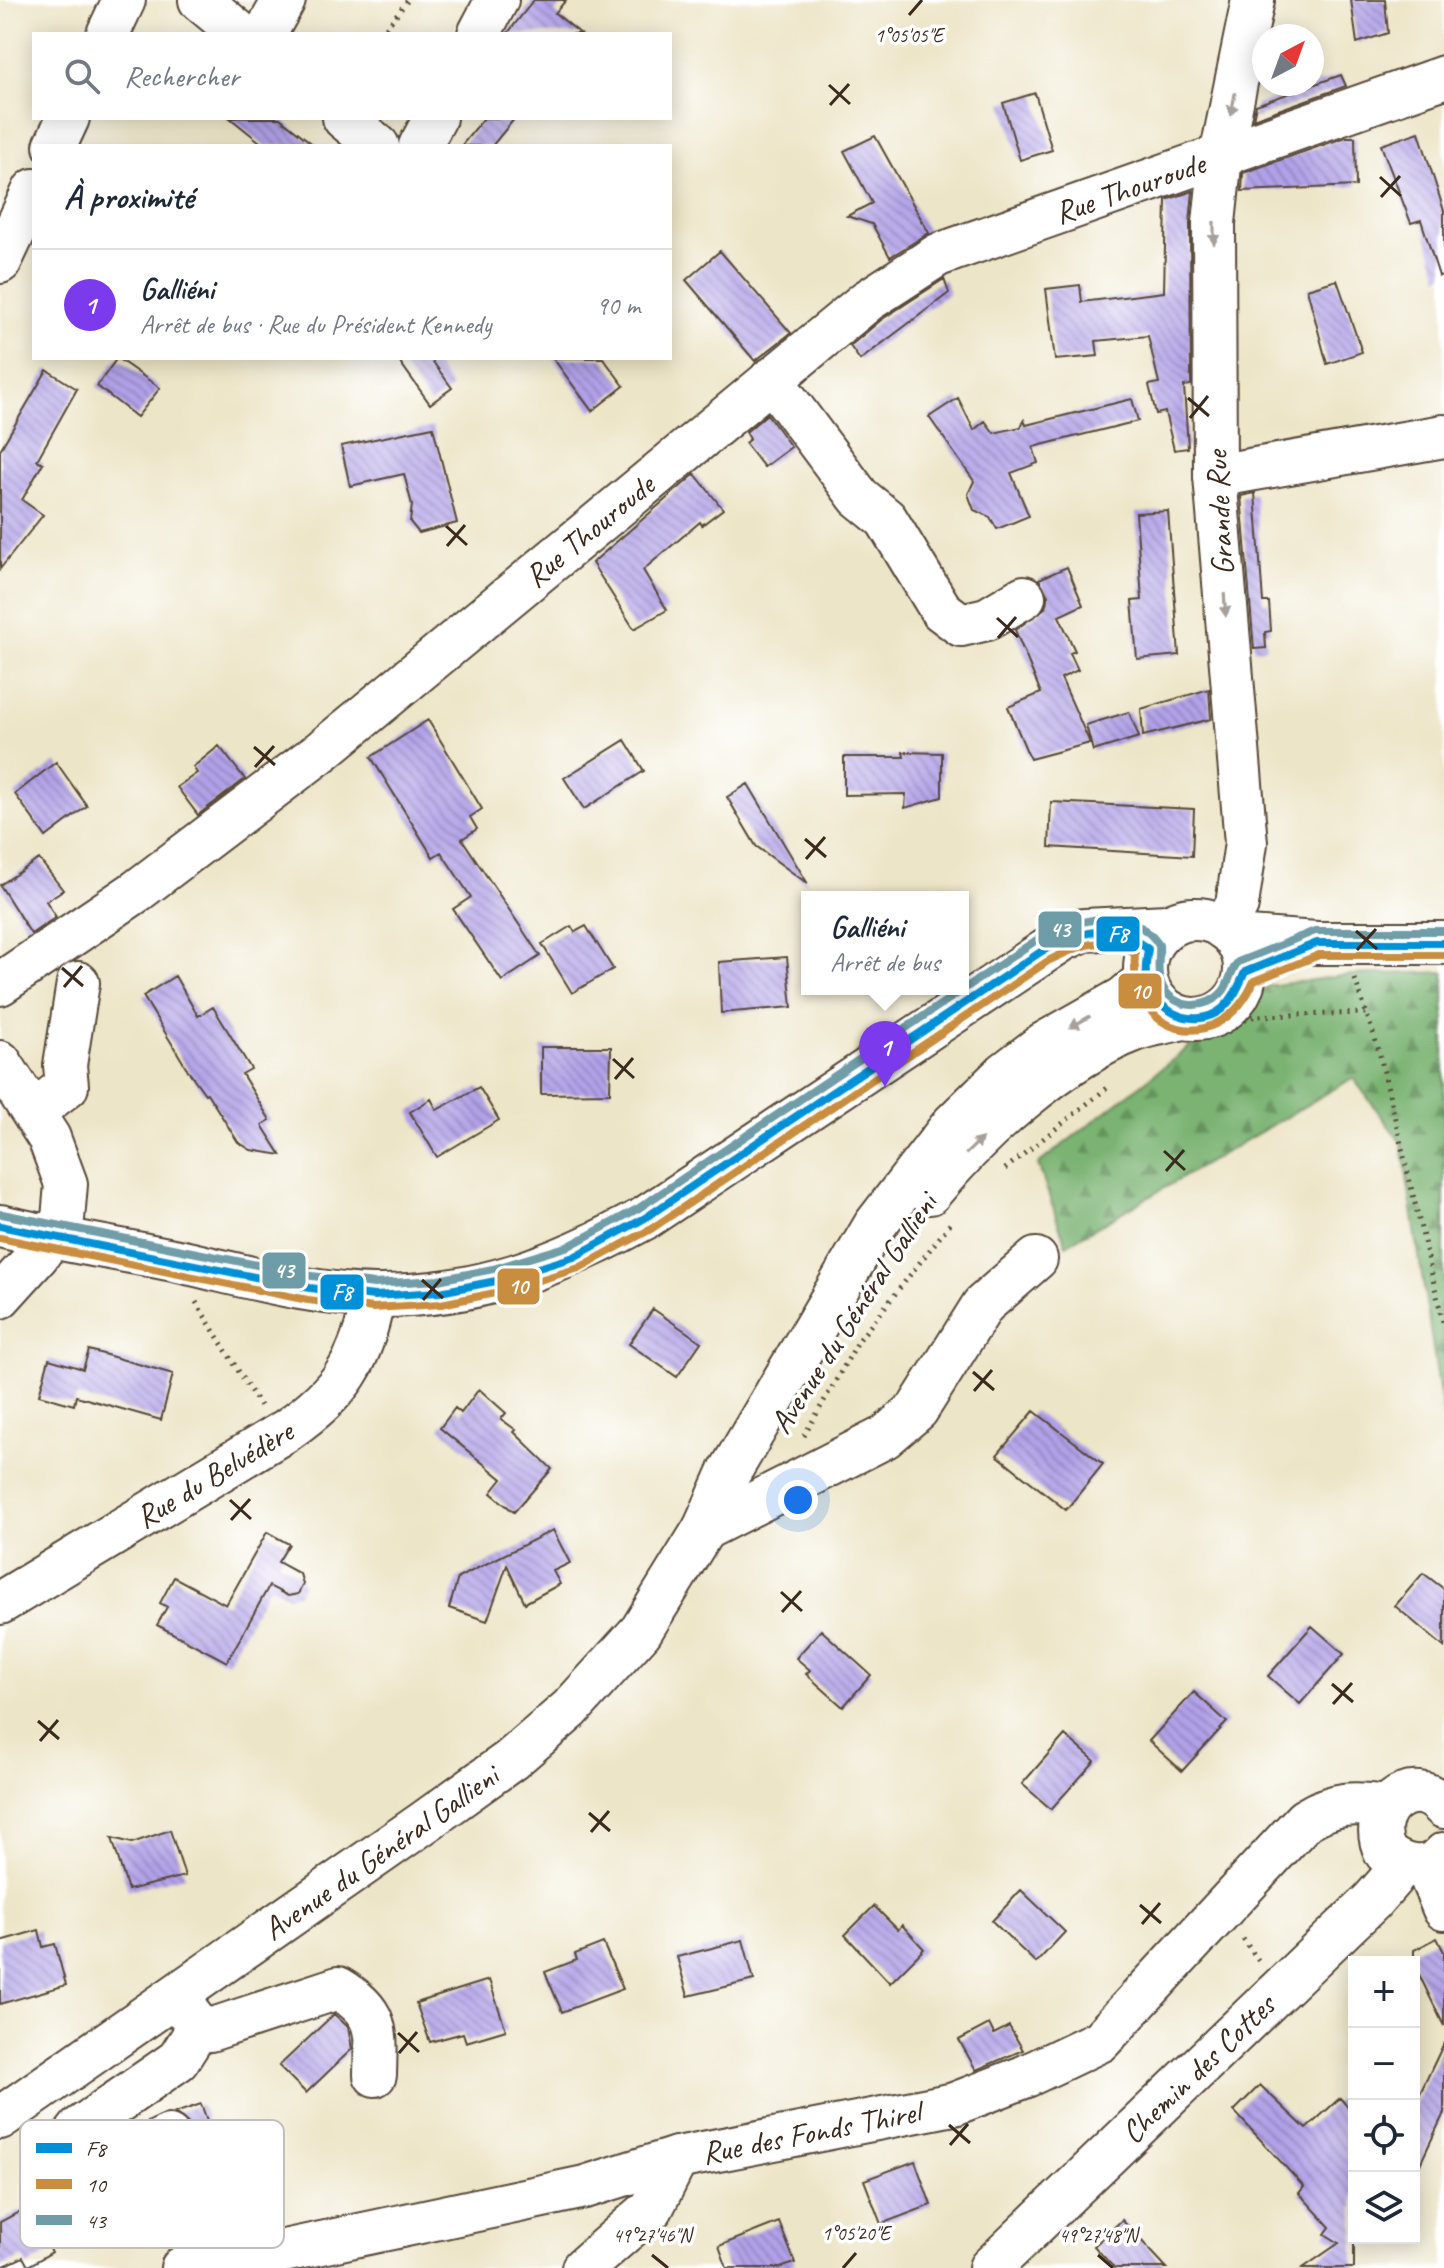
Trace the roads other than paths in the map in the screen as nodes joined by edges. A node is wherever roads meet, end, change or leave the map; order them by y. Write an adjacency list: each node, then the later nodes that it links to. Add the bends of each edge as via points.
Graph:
1 (124, 0): 6 (street)
2 (200, 0): 7 (street)
3 (284, 0): 8 (street)
4 (497, 0): 9 (street)
5 (1253, 0): 17 (street, Grande Rue, one-way to 17)
6 (109, 32)
7 (239, 32)
8 (266, 32)
9 (480, 32)
10 (1444, 77): 17 (street, Rue Thouroude)
11 (67, 120): 14 (street)
12 (346, 120): 15 (street)
13 (434, 120): 16 (street)
14 (56, 144)
15 (376, 144)
16 (421, 144)
17 (1221, 156): 20 (street, Rue Thouroude, via 938,255 867,301); 22 (street, Grande Rue, one-way to 22, via 1214,223)
18 (32, 194): 19 (street)
19 (0, 262)
20 (771, 379): 23 (street, via 859,497 886,519 941,610 961,625 987,619); 28 (street, Rue Thouroude, via 323,750 137,891)
21 (1444, 436): 22 (street)
22 (1215, 476): 25 (street, Grande Rue, one-way to 25, via 1246,843)
23 (1024, 597)
24 (1444, 943): 25 (street)
25 (1234, 945): 26 (street, via 1201,919); 29 (street, via 1241,989 1231,1004)
26 (1145, 946): 29 (street, via 1153,997); 35 (street, via 1084,930 1042,951 645,1218 574,1257 440,1292); 37 (street, Avenue du Général Gallieni, one-way to 37, via 1124,998 1043,1044 1005,1073 953,1124 875,1225 728,1475)
27 (78, 983): 31 (street, via 65,1065 67,1086)
28 (0, 984)
29 (1192, 1028): 37 (street, Avenue du Général Gallieni, one-way to 29, via 742,1485 896,1239 944,1176 1001,1120 1086,1056 1136,1029)
30 (0, 1062): 31 (street)
31 (33, 1112): 33 (street, via 66,1184 63,1219)
32 (0, 1226): 33 (street)
33 (51, 1238): 35 (street); 36 (street)
34 (1036, 1259): 37 (street, via 983,1305 917,1410 885,1437)
35 (374, 1296): 38 (street, Rue du Belvédère, via 347,1376 325,1402 278,1436)
36 (0, 1297)
37 (704, 1529): 43 (street, Avenue du Général Gallieni, via 641,1631 570,1709)
38 (0, 1603)
39 (1386, 1807): 40 (street, via 1413,1793 1428,1795); 41 (street, via 1380,1818 1380,1842); 47 (street, Rue des Fonds Thirel, via 1350,1802 1324,1808 1305,1820 1100,2041 954,2104)
40 (1444, 1807)
41 (1421, 1860): 42 (street); 50 (street, Chemin des Cottes, via 1392,1878)
42 (1444, 1909)
43 (187, 2011): 44 (street, via 210,2030 338,1988 363,2003 376,2028); 45 (street, Avenue du Général Gallieni); 46 (street, via 178,2060)
44 (375, 2075)
45 (0, 2118)
46 (92, 2120)
47 (677, 2158): 48 (street, Rue des Fonds Thirel, via 585,2187); 49 (street, via 652,2208)
48 (182, 2268)
49 (583, 2268)
50 (990, 2268)

